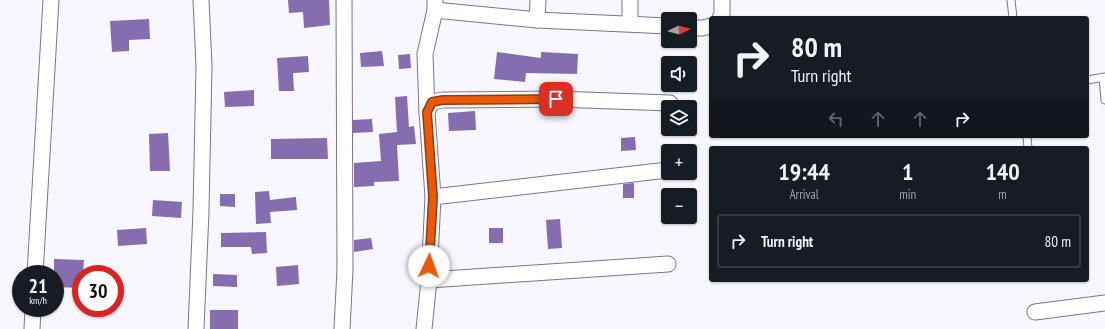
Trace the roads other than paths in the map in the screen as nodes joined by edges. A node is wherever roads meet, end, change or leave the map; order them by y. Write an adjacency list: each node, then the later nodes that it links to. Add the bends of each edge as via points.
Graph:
1 (51, 0): 24 (street)
2 (201, 0): 30 (street, via 204,66)
3 (344, 0): 31 (street, via 345,269)
4 (538, 0): 11 (street)
5 (630, 0): 12 (street)
6 (722, 0): 9 (street)
7 (1012, 0): 10 (lane)
8 (435, 5): 11 (street); 20 (street, via 425,54)
9 (721, 16)
10 (1014, 16)
11 (537, 20): 12 (street)
12 (630, 23): 13 (street)
13 (661, 25)
14 (709, 26): 15 (street)
15 (697, 28)
16 (1104, 78): 17 (lane); 18 (lane)
17 (1089, 80)
18 (1105, 100)
19 (661, 103): 20 (street, via 556,99 443,100 432,102)
20 (427, 112): 22 (street)
21 (661, 171): 22 (street)
22 (433, 197): 25 (street)
23 (668, 264): 25 (street)
24 (36, 265)
25 (428, 280): 32 (street)
26 (1105, 303): 27 (street)
27 (1035, 312)
28 (33, 317): 29 (street)
29 (32, 329)
30 (196, 329)
31 (342, 329)
32 (424, 329)

